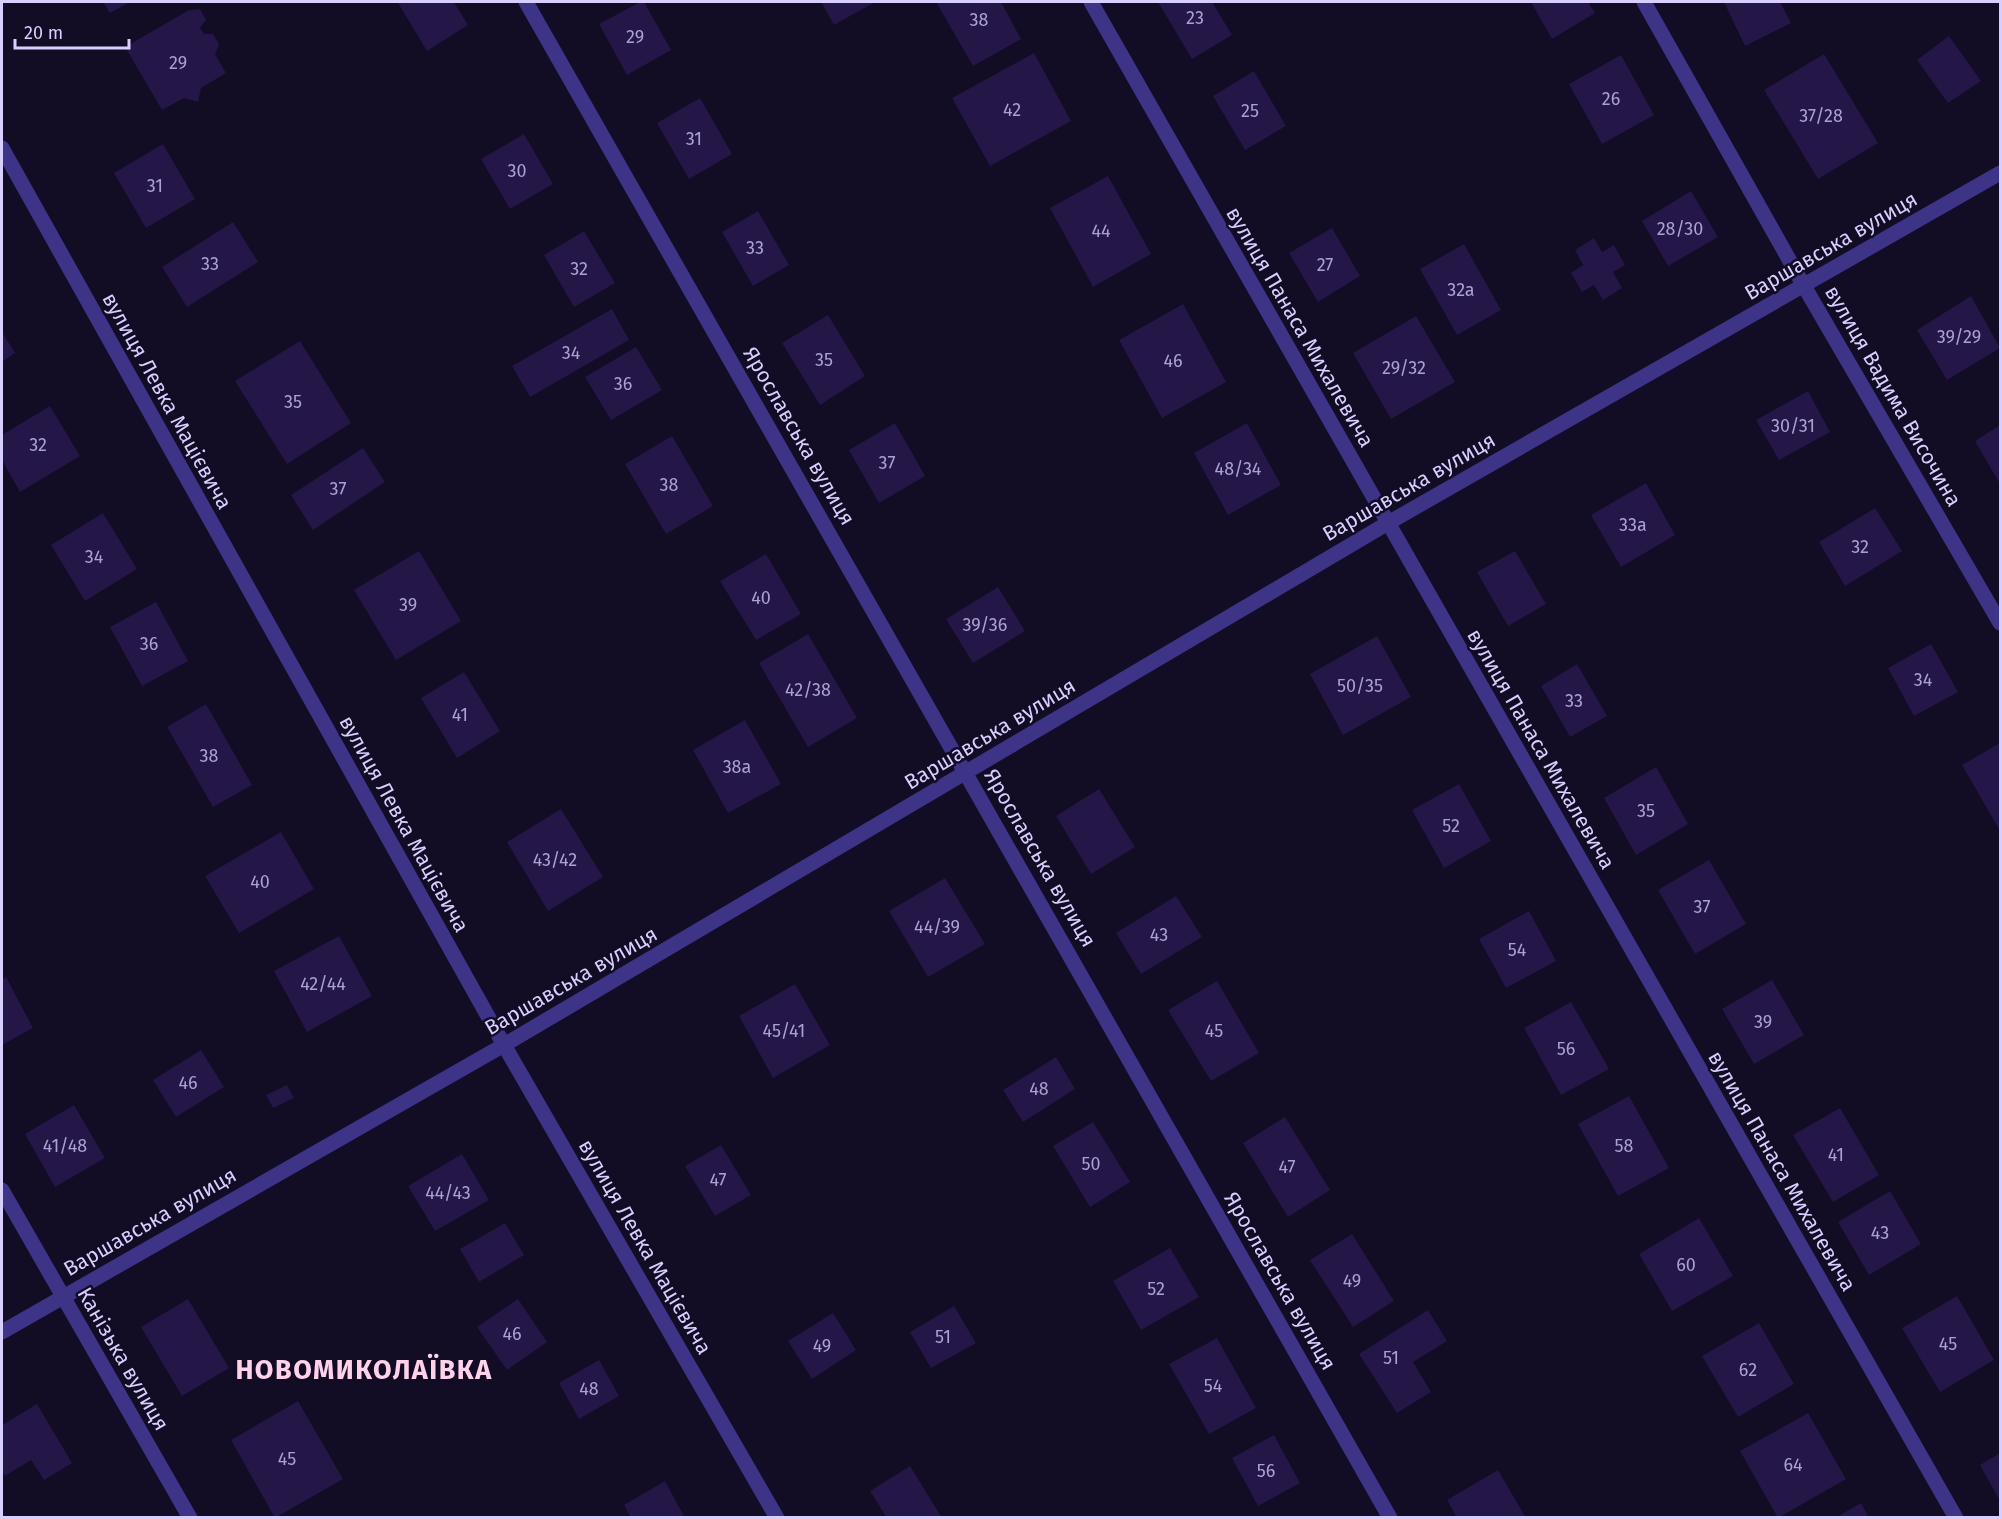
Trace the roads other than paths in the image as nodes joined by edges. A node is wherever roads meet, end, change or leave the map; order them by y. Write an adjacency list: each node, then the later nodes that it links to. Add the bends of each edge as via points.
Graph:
1 (526, 2): 9 (street, Ярославська вулиця)
2 (1090, 2): 7 (street, вулиця Панаса Михалевича)
3 (1644, 2): 6 (street, вулиця Вадима Височина)
4 (2, 148): 10 (street, вулиця Левка Мацієвича)
5 (2001, 173): 6 (street, Варшавська вулиця)
6 (1804, 285): 7 (street, Варшавська вулиця); 8 (street, вулиця Вадима Височина)
7 (1388, 523): 9 (street, Варшавська вулиця); 17 (street, вулиця Панаса Михалевича)
8 (2001, 623)
9 (968, 772): 10 (street, Варшавська вулиця); 16 (street, Ярославська вулиця)
10 (504, 1045): 12 (street, Варшавська вулиця); 15 (street, вулиця Левка Мацієвича)
11 (2, 1190): 12 (street, Канізька вулиця)
12 (63, 1296): 13 (street, Варшавська вулиця); 14 (street, Канізька вулиця)
13 (2, 1332)
14 (190, 1518)
15 (777, 1518)
16 (1390, 1518)
17 (1956, 1518)

